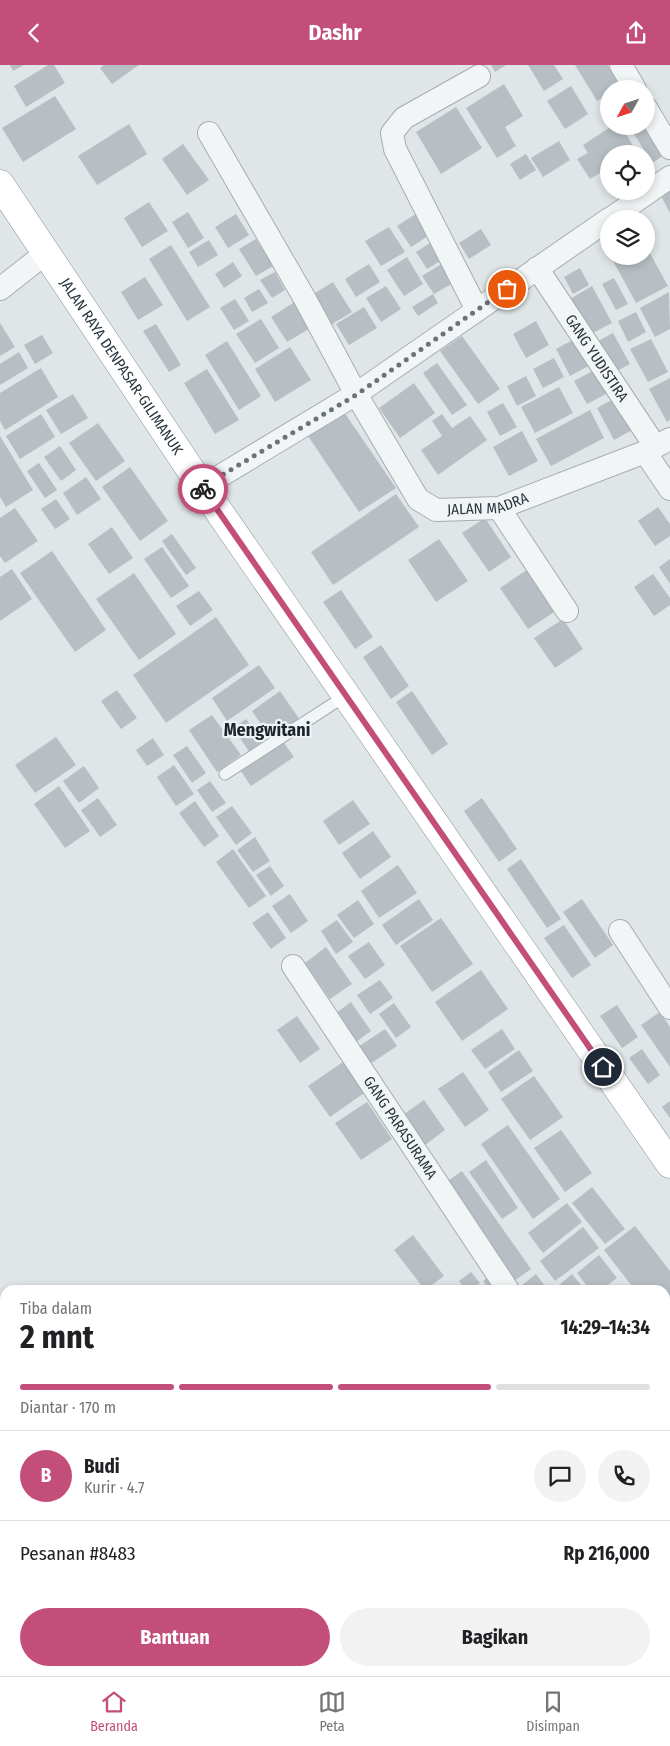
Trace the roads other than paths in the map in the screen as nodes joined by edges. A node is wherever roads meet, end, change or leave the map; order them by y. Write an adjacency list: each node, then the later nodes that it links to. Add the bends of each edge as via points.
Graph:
1 (621, 65): 3 (street)
2 (479, 76): 14 (street, via 404,117 392,133 394,149)
3 (630, 80)
4 (655, 123): 6 (street)
5 (209, 133): 15 (street, JALAN MADRA)
6 (670, 148)
7 (670, 177): 9 (street)
8 (0, 184): 11 (highway, JALAN RAYA DENPASAR-GILIMANUK)
9 (622, 210)
10 (600, 225): 12 (street)
11 (46, 253): 13 (street); 17 (highway, JALAN RAYA DENPASAR-GILIMANUK)
12 (537, 269): 14 (street); 16 (street, GANG YUDISTIRA)
13 (0, 289)
14 (477, 310): 15 (street)
15 (356, 395): 17 (street); 19 (street, JALAN MADRA, via 418,499 436,510)
16 (657, 446): 18 (street, GANG YUDISTIRA); 19 (street, JALAN MADRA)
17 (202, 487): 21 (highway, JALAN RAYA DENPASAR-GILIMANUK)
18 (670, 489)
19 (499, 508): 20 (street)
20 (567, 611)
21 (345, 696): 22 (lane); 26 (highway, JALAN RAYA DENPASAR-GILIMANUK)
22 (225, 774)
23 (620, 931): 25 (street)
24 (292, 966): 27 (street, GANG PARASURAMA)
25 (670, 1008)
26 (670, 1164)
27 (505, 1285)

